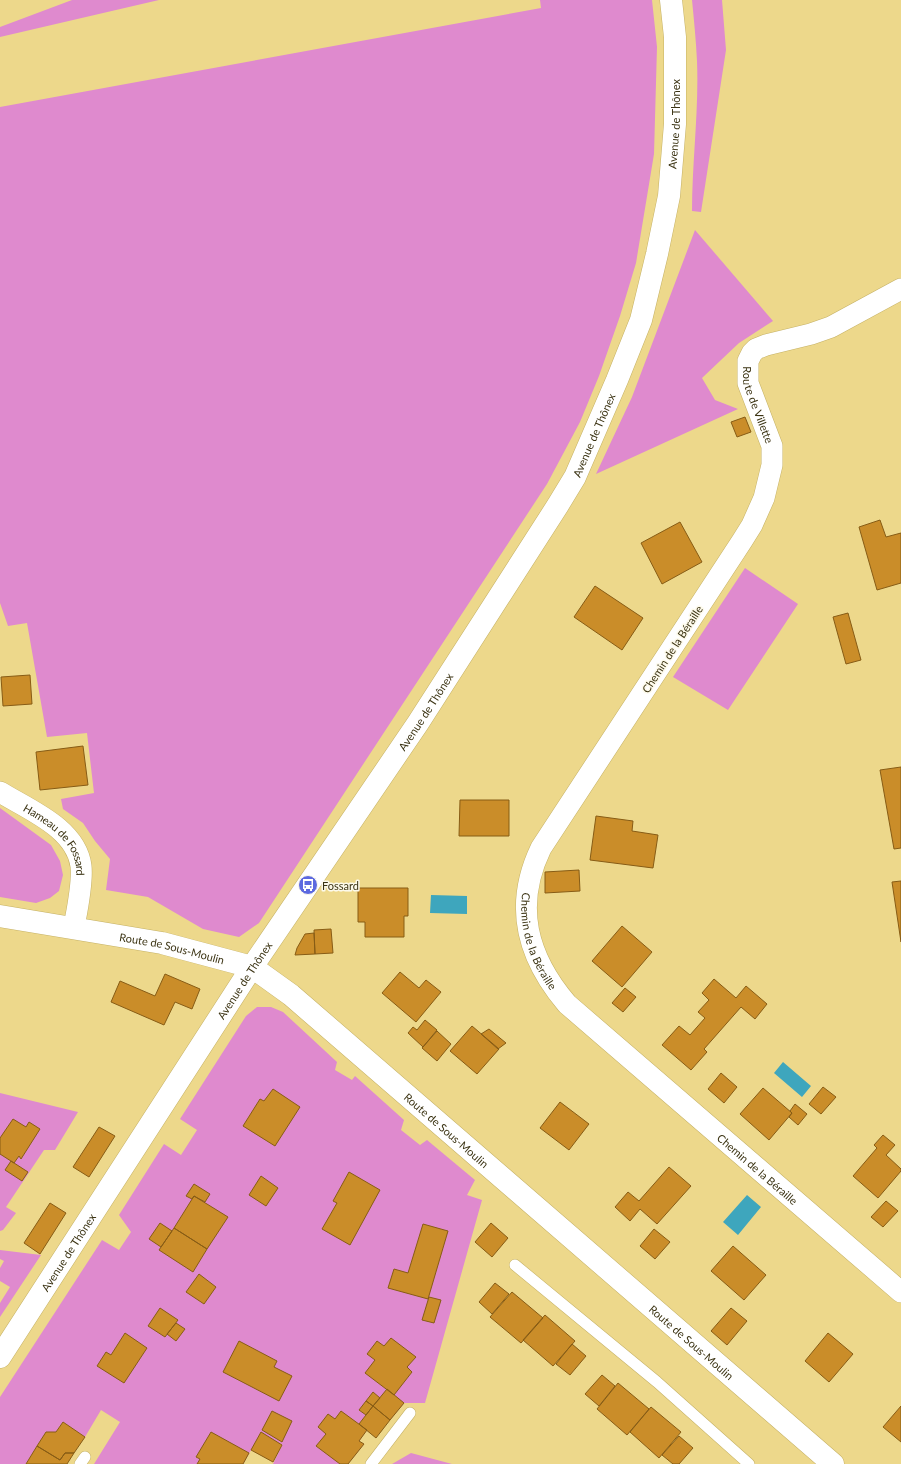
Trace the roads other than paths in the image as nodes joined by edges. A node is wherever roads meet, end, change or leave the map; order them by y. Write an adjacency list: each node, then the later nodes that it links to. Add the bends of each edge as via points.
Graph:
1 (671, 0): 7 (main road, Avenue de Thônex, via 675,37 675,124 669,196 641,320 591,442 575,477 550,518 418,723)
2 (901, 289): 3 (street, Route de Villette, via 831,327 766,345 752,353 748,361 748,383 772,446 772,465)
3 (764, 498): 9 (street, Chemin de la Béraille, via 742,542 541,848 529,882 526,912 529,930 535,957 544,974 567,1004)
4 (0, 792): 6 (street, Hameau de Fossard, via 54,825 73,846 81,867)
5 (0, 916): 6 (main road, Route de Sous-Moulin)
6 (74, 928): 7 (main road, Route de Sous-Moulin, via 162,942)
7 (252, 967): 10 (main road, Avenue de Thônex); 14 (main road, Route de Sous-Moulin, via 291,995)
8 (515, 1265): 13 (lane, via 657,1382)
9 (901, 1292)
10 (0, 1357)
11 (410, 1413): 12 (lane)
12 (371, 1464)
13 (749, 1464)
14 (833, 1464)

